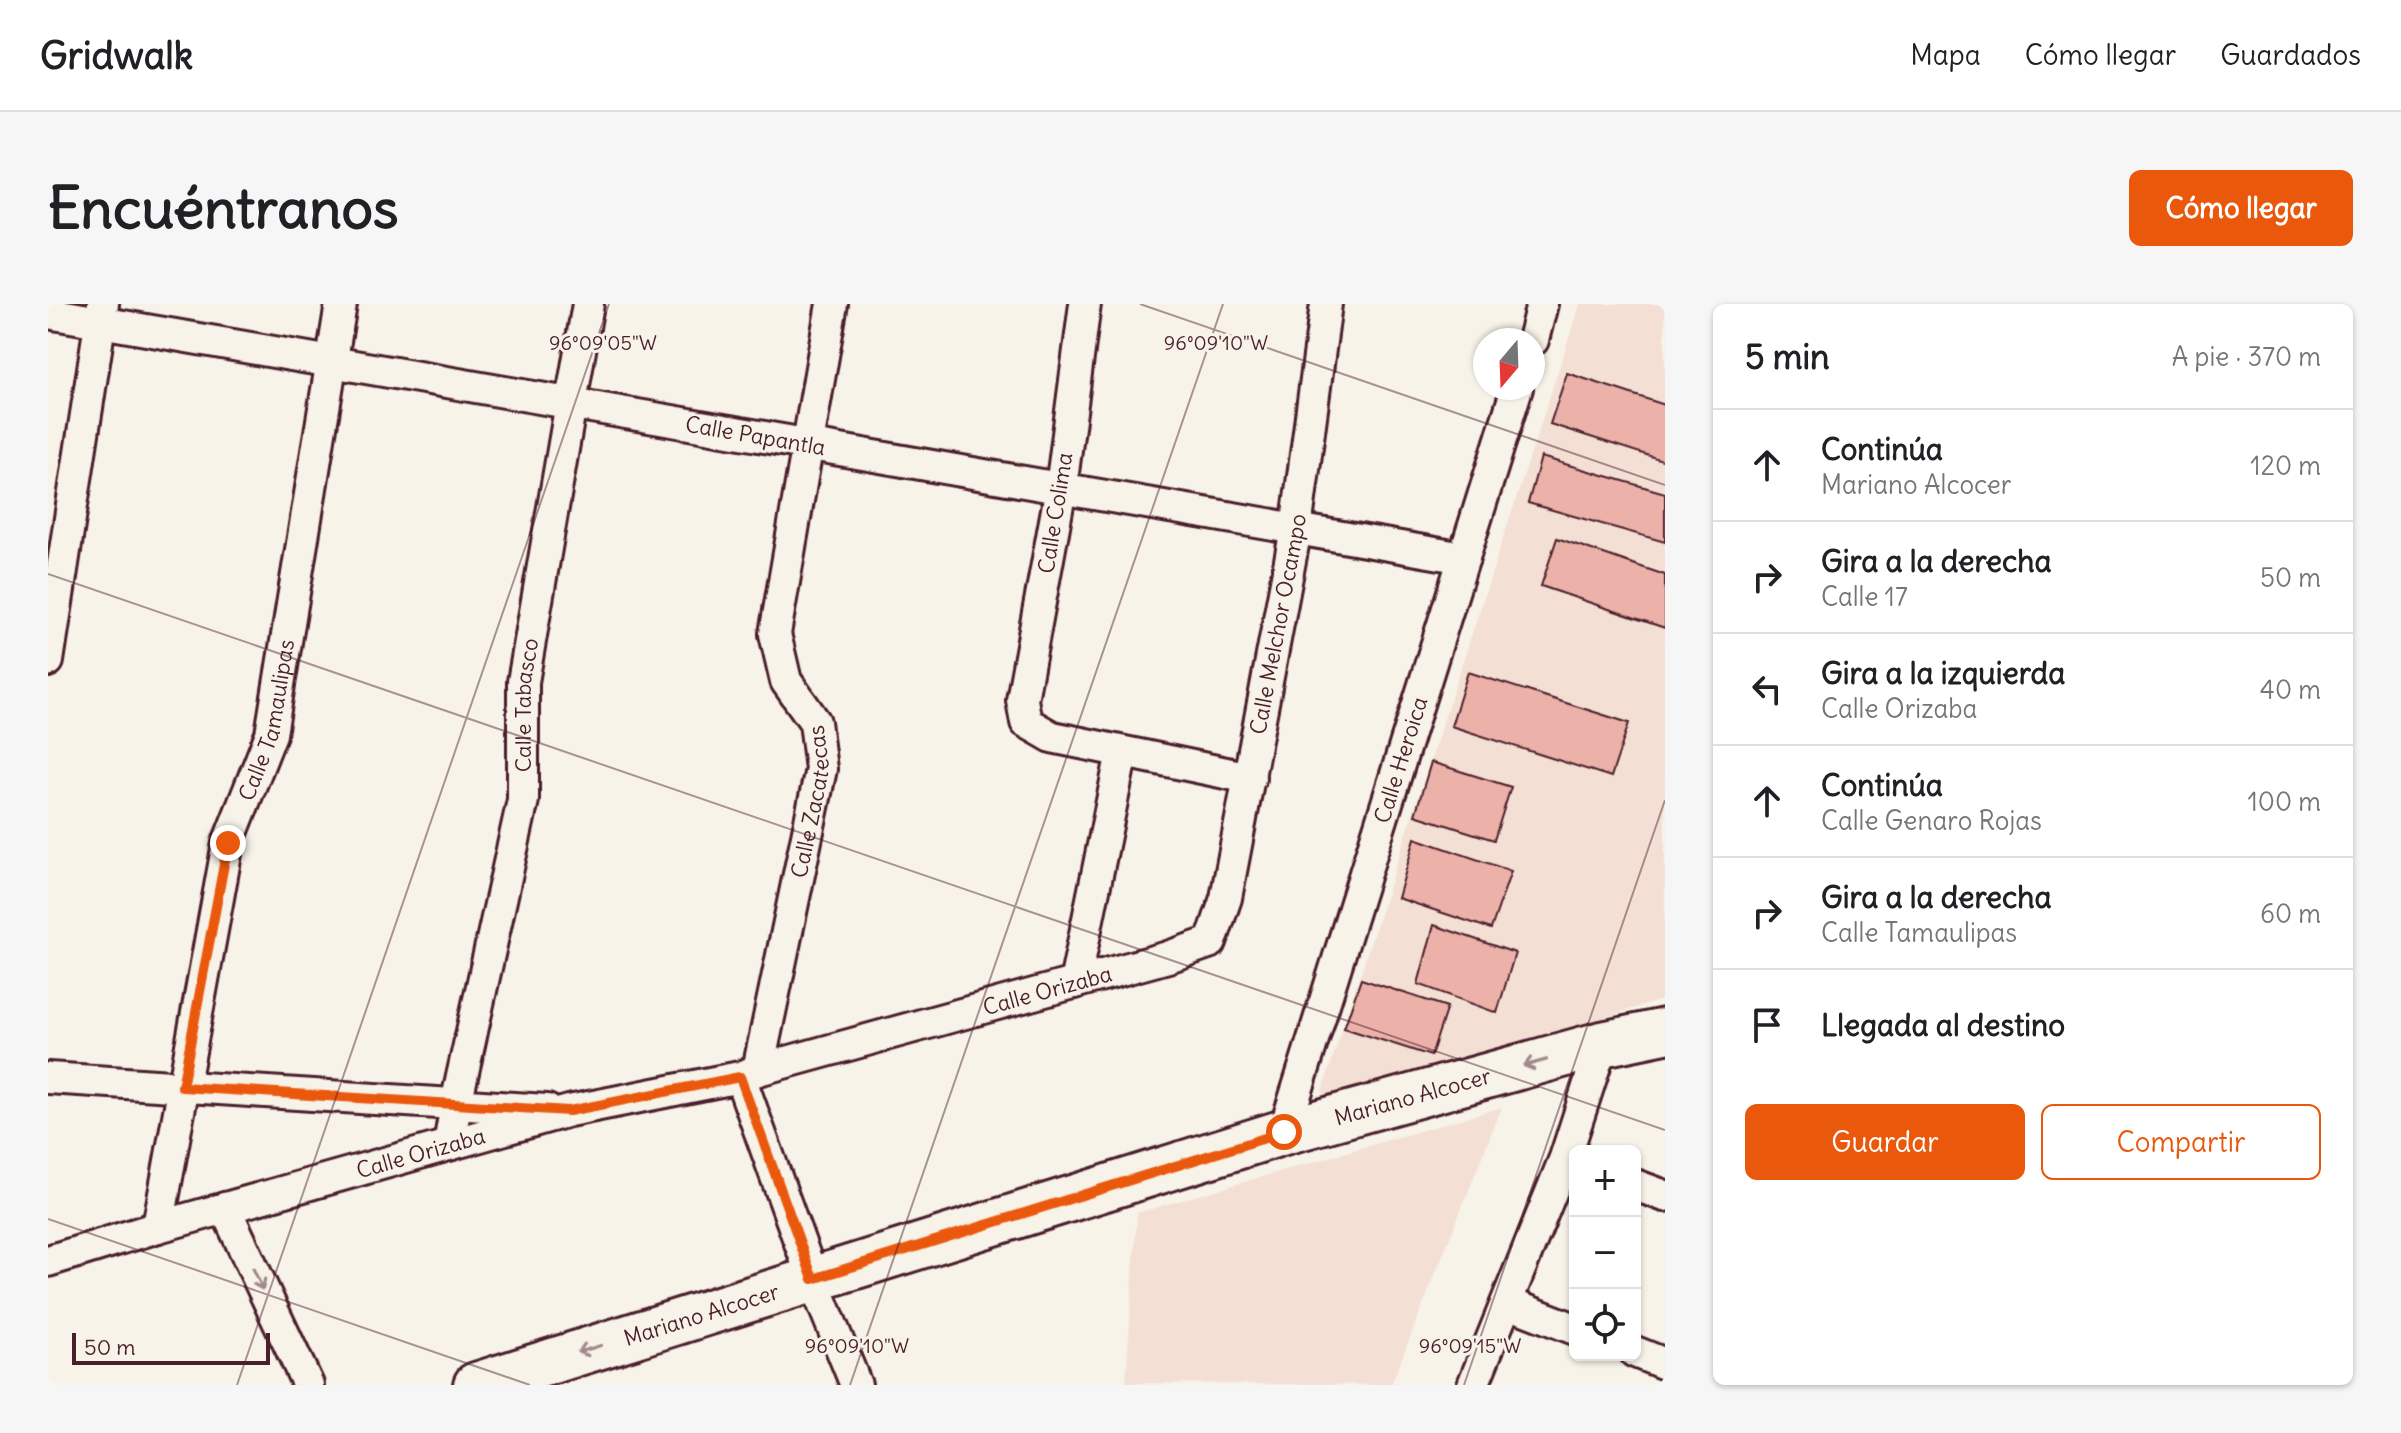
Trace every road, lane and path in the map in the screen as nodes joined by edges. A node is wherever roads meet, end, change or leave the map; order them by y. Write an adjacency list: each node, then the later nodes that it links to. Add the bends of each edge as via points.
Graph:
1 (341, 304): 10 (street, Calle Tamaulipas)
2 (588, 304): 12 (street, Calle Tabasco)
3 (832, 304): 13 (street, Calle Zacatecas)
4 (1085, 304): 14 (street, Calle Colima)
5 (1326, 304): 15 (street, Calle Melchor Ocampo)
6 (1542, 304): 9 (street)
7 (48, 313): 8 (street, Calle Papantla)
8 (102, 313): 10 (street, Calle Papantla); 17 (street)
9 (1536, 328)
10 (331, 360): 12 (street, Calle Papantla); 26 (street, Calle Tamaulipas, via 271,734 228,843)
11 (1513, 400): 16 (street, Calle Heroica)
12 (573, 402): 13 (street, Calle Papantla); 27 (street, Calle Tabasco, via 523,682 523,800)
13 (808, 443): 14 (street, Calle Papantla); 24 (street, Calle Zacatecas, via 775,634 786,681 815,722 821,769)
14 (1061, 488): 15 (street, Calle Papantla); 18 (street, Calle Colima, via 1022,700 1026,722 1052,737)
15 (1296, 529): 16 (street, Calle Papantla); 19 (street, Calle Melchor Ocampo)
16 (1464, 558): 29 (street, Calle Heroica)
17 (48, 661)
18 (1122, 752): 19 (street); 21 (street)
19 (1250, 778): 20 (street, Calle Melchor Ocampo, via 1226,898)
20 (1211, 942): 21 (street, Calle Orizaba)
21 (1075, 983): 24 (street, Calle Orizaba)
22 (1665, 1031): 23 (main road, Mariano Alcocer)
23 (1602, 1044): 29 (main road, Mariano Alcocer, one-way to 29); 31 (street)
24 (749, 1074): 28 (street, Calle Orizaba); 38 (street)
25 (48, 1078): 26 (street)
26 (182, 1087): 27 (street); 36 (street, Calle Tamaulipas)
27 (456, 1104): 28 (street); 30 (street, Calle Tabasco)
28 (569, 1111): 30 (street, Calle Orizaba)
29 (1284, 1132): 38 (main road, Mariano Alcocer)
30 (449, 1145): 35 (street, Calle Orizaba)
31 (1574, 1145)
32 (1569, 1162): 39 (street)
33 (1641, 1187): 34 (street)
34 (1665, 1196)
35 (225, 1208): 36 (street, Calle Orizaba); 43 (street, one-way to 43)
36 (158, 1227): 37 (street, Calle Orizaba)
37 (48, 1261)
38 (813, 1279): 44 (main road, Mariano Alcocer, one-way to 44); 45 (street)
39 (1508, 1303): 40 (street); 46 (street)
40 (1569, 1327)
41 (1641, 1354): 42 (street)
42 (1665, 1364)
43 (308, 1385)
44 (476, 1385)
45 (856, 1385)
46 (1473, 1385)

